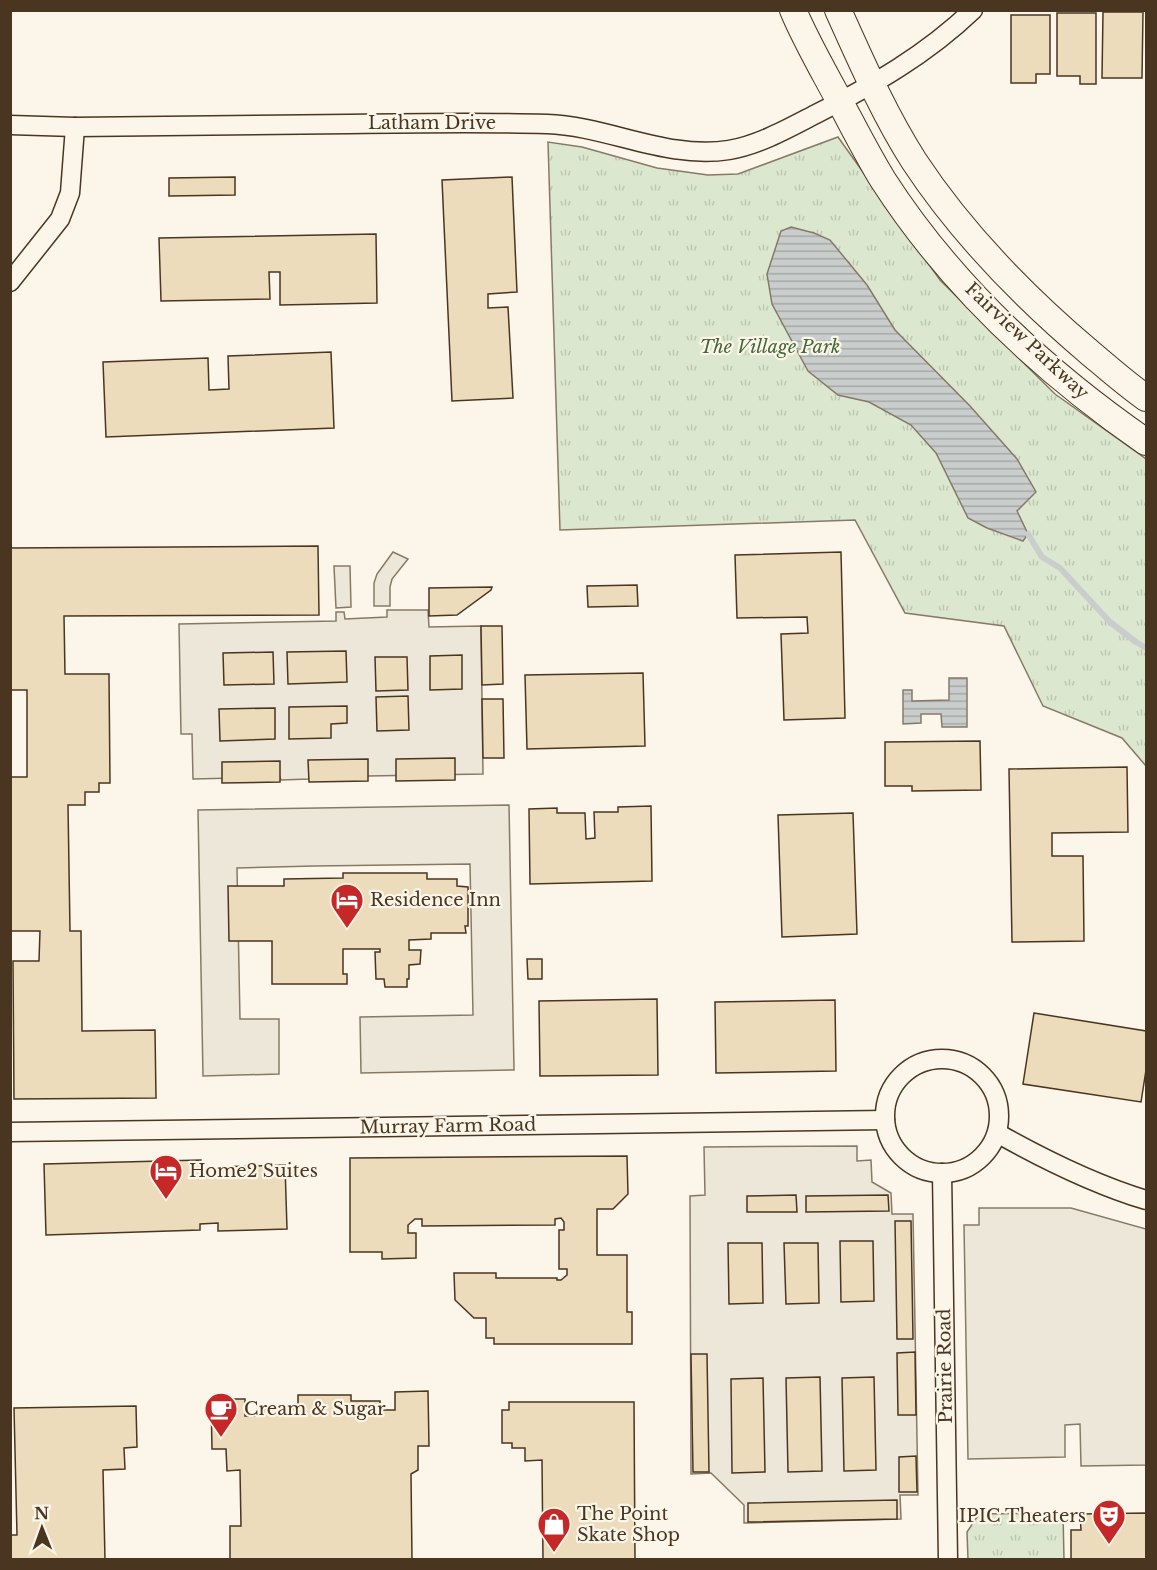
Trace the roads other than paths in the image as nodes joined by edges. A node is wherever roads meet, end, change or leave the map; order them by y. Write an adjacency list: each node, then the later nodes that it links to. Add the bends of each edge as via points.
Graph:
1 (793, 10): 5 (street, Fairview Parkway)
2 (838, 10): 4 (street, Fairview Parkway)
3 (973, 10): 4 (street, via 929,49)
4 (873, 86): 5 (street, Latham Drive); 9 (street, Fairview Parkway, via 914,160 962,226 1062,330)
5 (840, 102): 7 (street, Latham Drive, via 780,133 730,150 706,152 663,148 551,124); 10 (street, Fairview Parkway, via 883,180 933,248 985,308 1110,417)
6 (10, 125): 7 (street, Latham Drive)
7 (75, 127): 8 (street, via 70,194 60,219)
8 (10, 282)
9 (1146, 398)
10 (1146, 442)
11 (885, 1120): 12 (street, Murray Farm Road); 13 (street, via 886,1102 893,1085 906,1071 921,1062 958,1061 975,1068 997,1097); 14 (street, via 888,1137 897,1152 910,1164)
12 (10, 1132)
13 (997, 1133): 14 (street, via 976,1162); 15 (street, via 1053,1164)
14 (942, 1173): 16 (street, Prairie Road)
15 (1146, 1200)
16 (948, 1560)

